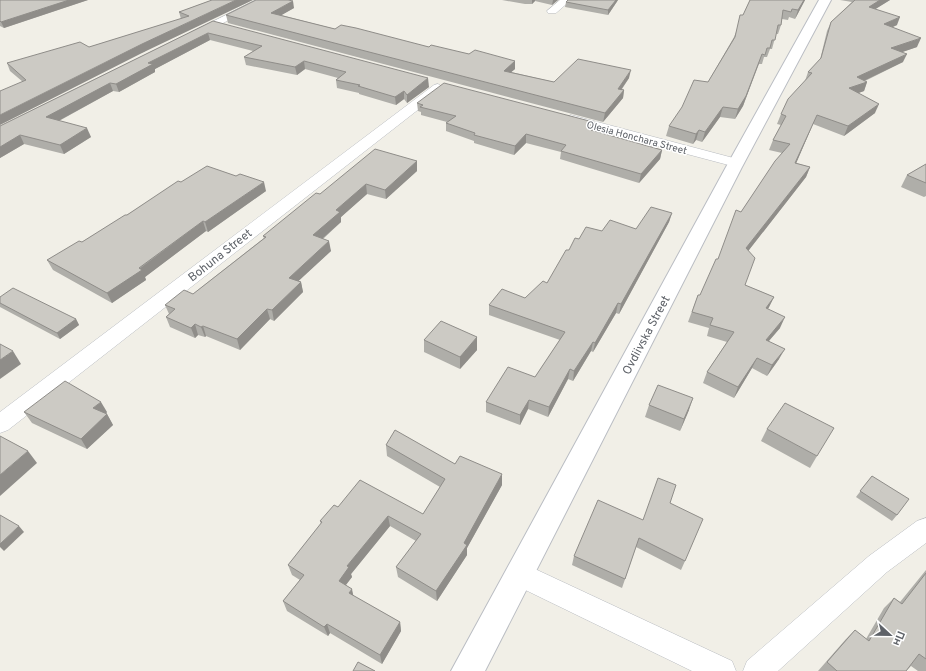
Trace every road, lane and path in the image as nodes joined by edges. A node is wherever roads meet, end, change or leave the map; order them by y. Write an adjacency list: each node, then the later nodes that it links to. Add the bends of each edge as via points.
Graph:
1 (264, 0): 5 (street)
2 (566, 0): 4 (street)
3 (825, 0): 10 (main road, Ovdiivska Street)
4 (552, 11)
5 (214, 24): 6 (street); 7 (street)
6 (229, 28)
7 (185, 38)
8 (438, 85): 11 (street, Bohuna Street)
9 (562, 117): 10 (street, Olesia Honchara Street)
10 (736, 163): 13 (main road, Ovdiivska Street)
11 (0, 424)
12 (926, 529): 16 (street, via 878,564)
13 (520, 574): 14 (main road, Ovdiivska Street); 15 (street)
14 (467, 671)
15 (722, 671)
16 (757, 671)

